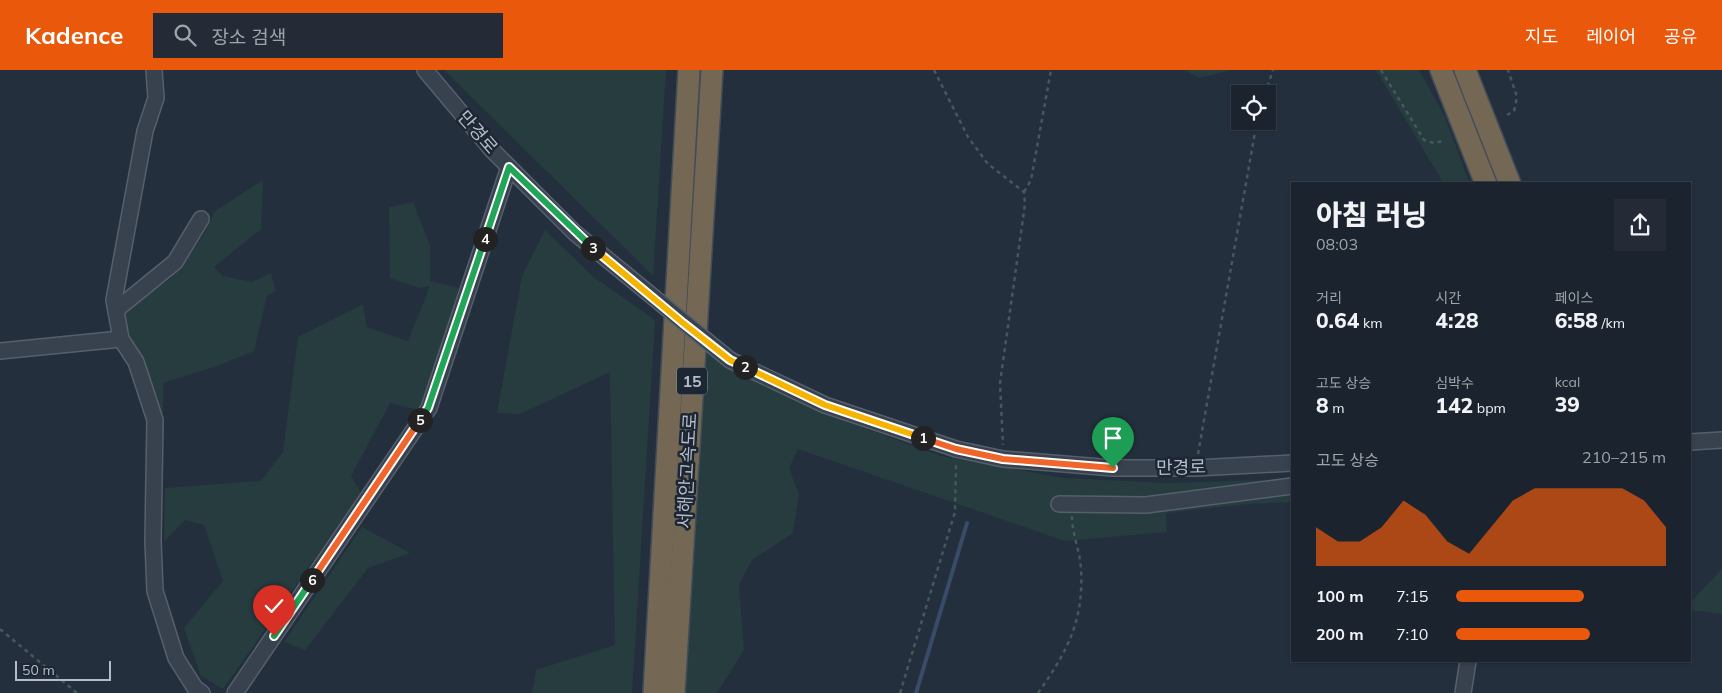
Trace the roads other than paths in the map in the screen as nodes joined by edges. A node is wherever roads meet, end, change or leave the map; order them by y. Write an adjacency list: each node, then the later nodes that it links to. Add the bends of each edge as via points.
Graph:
1 (154, 70): 11 (street, via 156,98 143,140 114,300)
2 (425, 70): 7 (street, 만경로)
3 (689, 70): 22 (highway, 서해안고속도로 / 15)
4 (712, 70): 23 (highway, 서해안고속도로 / 15)
5 (1441, 70): 8 (highway)
6 (1465, 70): 9 (highway)
7 (509, 167): 16 (street, 만경로, bridge, via 575,233 730,360 825,405 956,449 1003,459 1113,468); 21 (street, via 428,408)
8 (1485, 182)
9 (1509, 182)
10 (201, 219): 11 (street, via 175,262)
11 (116, 310): 12 (street)
12 (121, 339): 13 (street); 20 (street, via 136,362 155,420 155,591 176,658 195,688)
13 (0, 351)
14 (1722, 440): 15 (street)
15 (1691, 442)
16 (1291, 463)
17 (1291, 486): 18 (street, via 1146,505)
18 (1066, 504)
19 (1468, 662): 24 (street)
20 (202, 693)
21 (236, 693)
22 (654, 693)
23 (674, 693)
24 (1463, 693)

